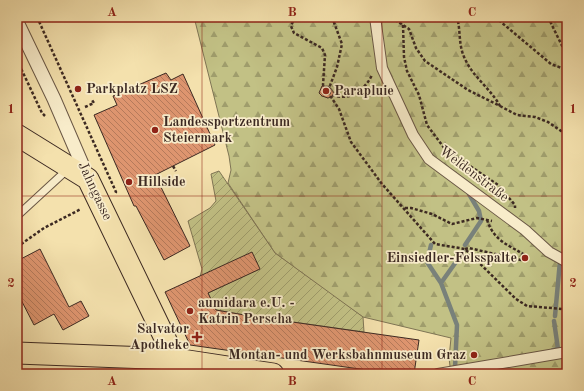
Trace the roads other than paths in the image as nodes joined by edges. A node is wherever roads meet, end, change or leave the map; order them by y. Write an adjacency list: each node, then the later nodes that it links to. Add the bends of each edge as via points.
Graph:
1 (375, 17): 7 (street, Weldenstraße, via 382,68 413,135 429,159 525,230 549,252)
2 (17, 22): 5 (street, Jahngasse)
3 (17, 135): 4 (main road)
4 (69, 167): 5 (main road); 6 (lane)
5 (88, 179): 10 (main road, Jahngasse)
6 (17, 216)
7 (567, 262)
8 (17, 352): 10 (main road)
9 (567, 352): 12 (street)
10 (176, 367): 11 (main road)
11 (273, 374)
12 (438, 374)

